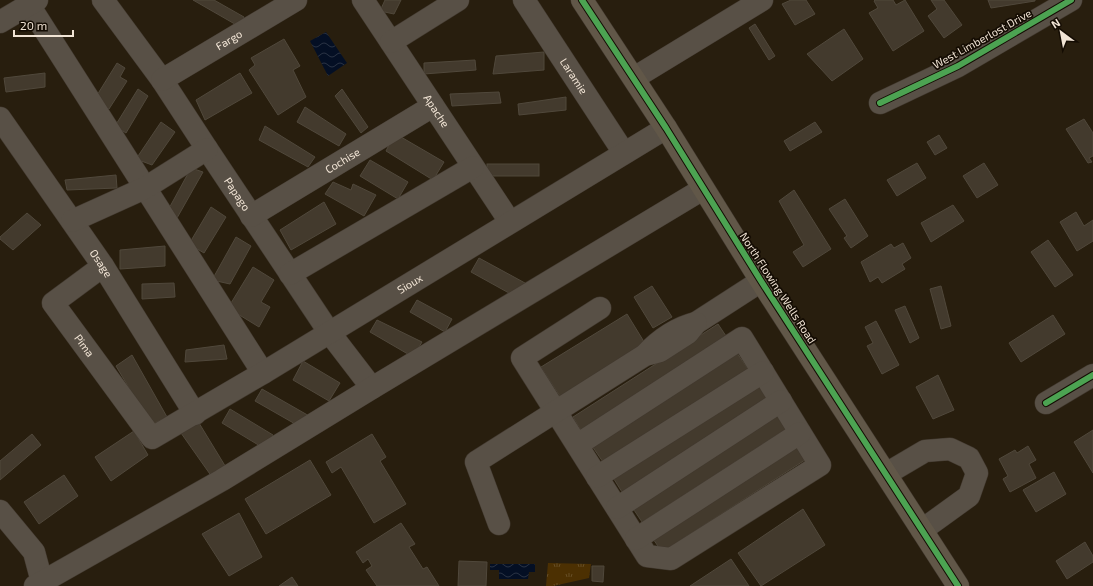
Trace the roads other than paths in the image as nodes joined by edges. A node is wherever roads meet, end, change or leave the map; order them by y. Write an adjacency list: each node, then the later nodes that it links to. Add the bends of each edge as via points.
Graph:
1 (103, 0): 13 (street, Papago)
2 (296, 0): 13 (street, Fargo)
3 (363, 0): 11 (street, Apache)
4 (458, 0): 11 (street)
5 (524, 0): 19 (street, Laramie)
6 (582, 0): 12 (main road, North Flowing Wells Road)
7 (762, 0): 12 (street)
8 (1071, 0): 14 (street, West Limberlost Drive, via 958,66)
9 (33, 2): 10 (street); 21 (street)
10 (0, 22)
11 (391, 42): 15 (street, Apache)
12 (634, 78): 17 (main road, North Flowing Wells Road)
13 (162, 80): 18 (street, Papago)
14 (880, 103)
15 (433, 106): 20 (street, Apache); 23 (street, Cochise)
16 (0, 118): 24 (street, Osage)
17 (666, 128): 19 (street, Sioux); 22 (main road, North Flowing Wells Road)
18 (207, 150): 21 (street); 23 (street, Papago)
19 (624, 153): 25 (street, Sioux)
20 (473, 167): 25 (street, Apache); 27 (street)
21 (145, 188): 24 (street); 32 (street)
22 (703, 188): 28 (main road, North Flowing Wells Road); 34 (street)
23 (251, 216): 27 (street, Papago)
24 (72, 221): 26 (street, Osage)
25 (510, 222): 30 (street, Sioux)
26 (103, 266): 38 (street, Osage); 40 (street, Pima, via 53,303)
27 (290, 274): 30 (street, Papago)
28 (761, 281): 37 (street, via 696,323 688,333 660,351 645,356); 42 (main road, North Flowing Wells Road)
29 (600, 308): 37 (street, via 522,358)
30 (329, 332): 32 (street, Sioux); 34 (street, Papago)
31 (763, 372): 35 (street); 41 (street, via 742,338); 43 (street)
32 (263, 373): 38 (street, Sioux)
33 (1093, 374): 36 (street)
34 (372, 388): 49 (street, via 222,480)
35 (781, 401): 39 (street); 44 (street)
36 (1046, 403)
37 (556, 412): 41 (street); 46 (street, via 476,462)
38 (195, 414): 40 (street, Sioux)
39 (800, 433): 48 (street); 48 (street, via 820,465 671,559 647,556)
40 (152, 438)
41 (577, 445): 43 (street)
42 (886, 474): 47 (main road, North Flowing Wells Road); 47 (street, via 925,451 950,449 969,458 977,473 969,496)
43 (597, 477): 44 (street)
44 (616, 508): 48 (street)
45 (0, 510): 49 (street, via 34,552)
46 (499, 524)
47 (922, 530): 50 (main road, North Flowing Wells Road)
48 (636, 539)
49 (39, 584)
50 (958, 586)

